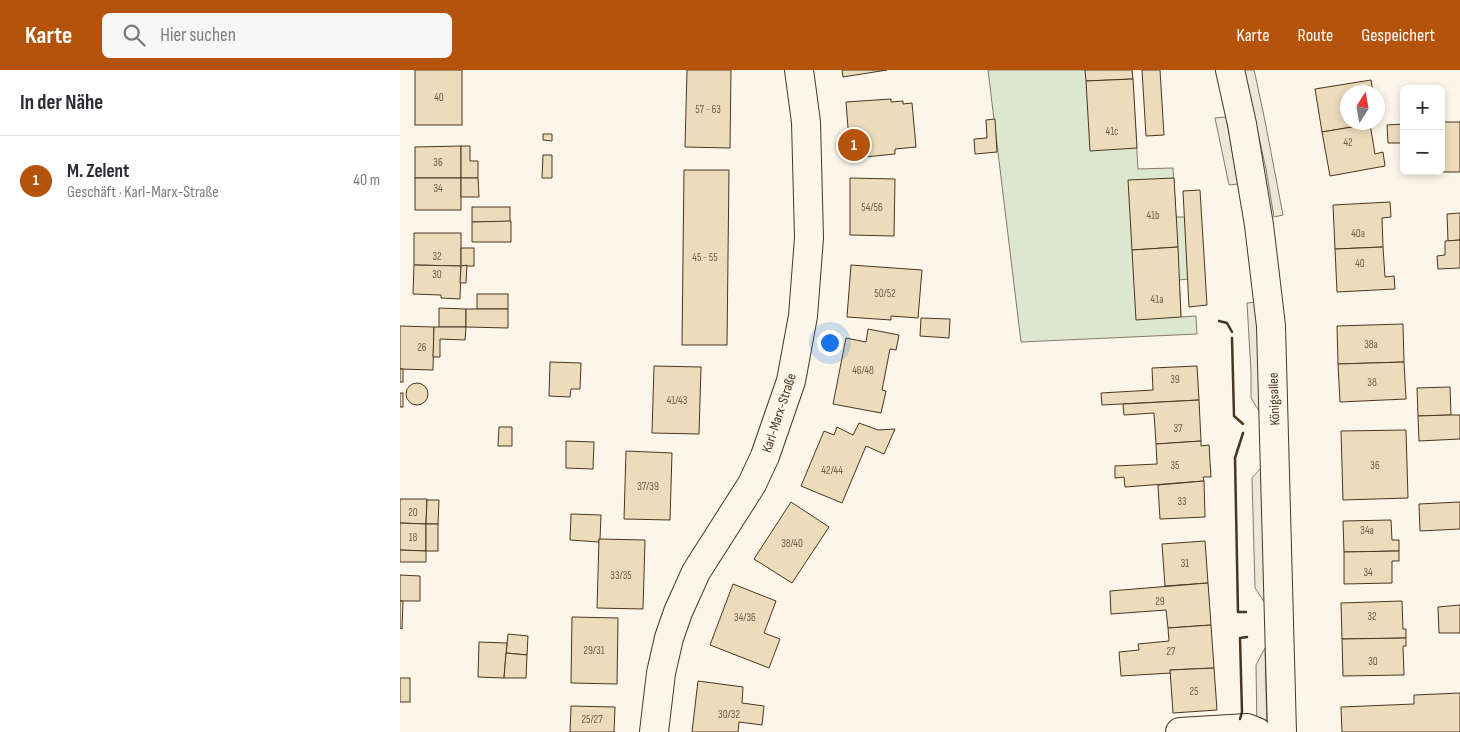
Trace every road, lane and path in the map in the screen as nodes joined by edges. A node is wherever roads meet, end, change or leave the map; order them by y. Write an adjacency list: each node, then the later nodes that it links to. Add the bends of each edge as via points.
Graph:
1 (799, 70): 3 (street, Karl-Marx-Straße, via 806,122 809,238 803,316 791,382 766,456 696,572 678,612 660,674)
2 (1230, 70): 6 (street, Königsallee, via 1259,225 1271,326)
3 (654, 732)
4 (1180, 732): 5 (street, via 1247,728)
5 (1257, 732)
6 (1282, 732)

